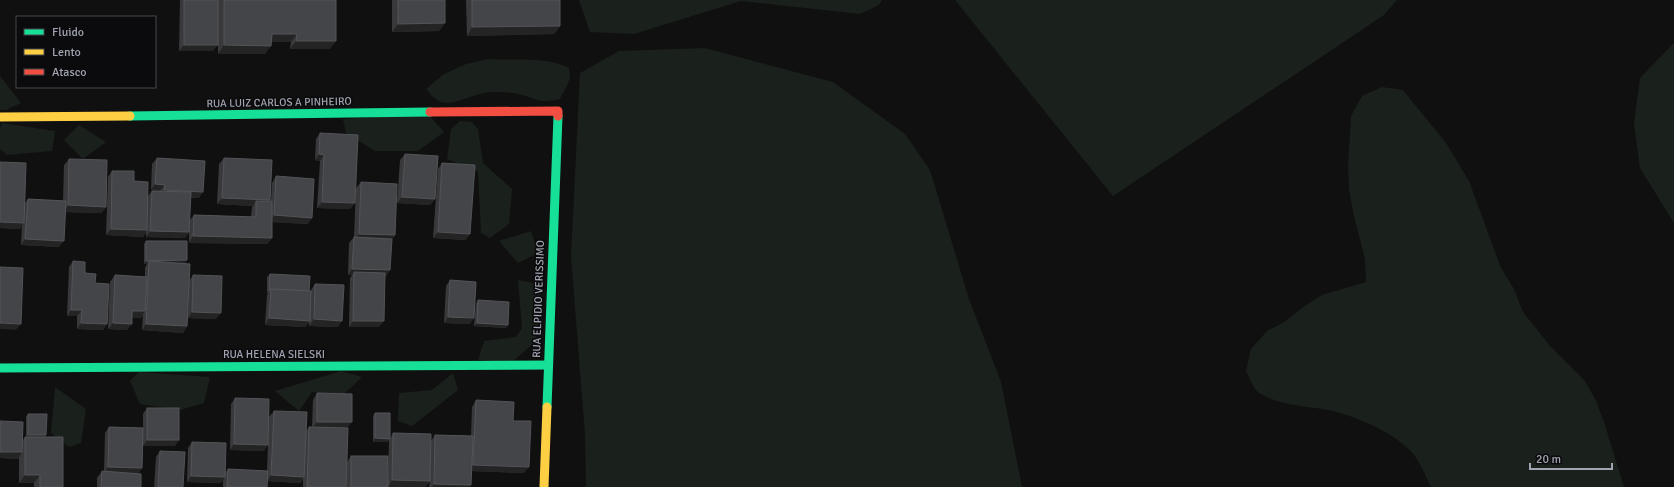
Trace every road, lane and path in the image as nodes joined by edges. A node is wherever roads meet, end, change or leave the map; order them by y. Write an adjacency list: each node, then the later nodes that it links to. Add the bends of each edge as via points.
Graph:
1 (558, 111): 2 (street, RUA LUIZ CARLOS A PINHEIRO); 3 (street, RUA ELPIDIO VERISSIMO)
2 (0, 117)
3 (548, 365): 4 (street, RUA HELENA SIELSKI); 5 (street, RUA ELPIDIO VERISSIMO)
4 (0, 368)
5 (544, 487)

